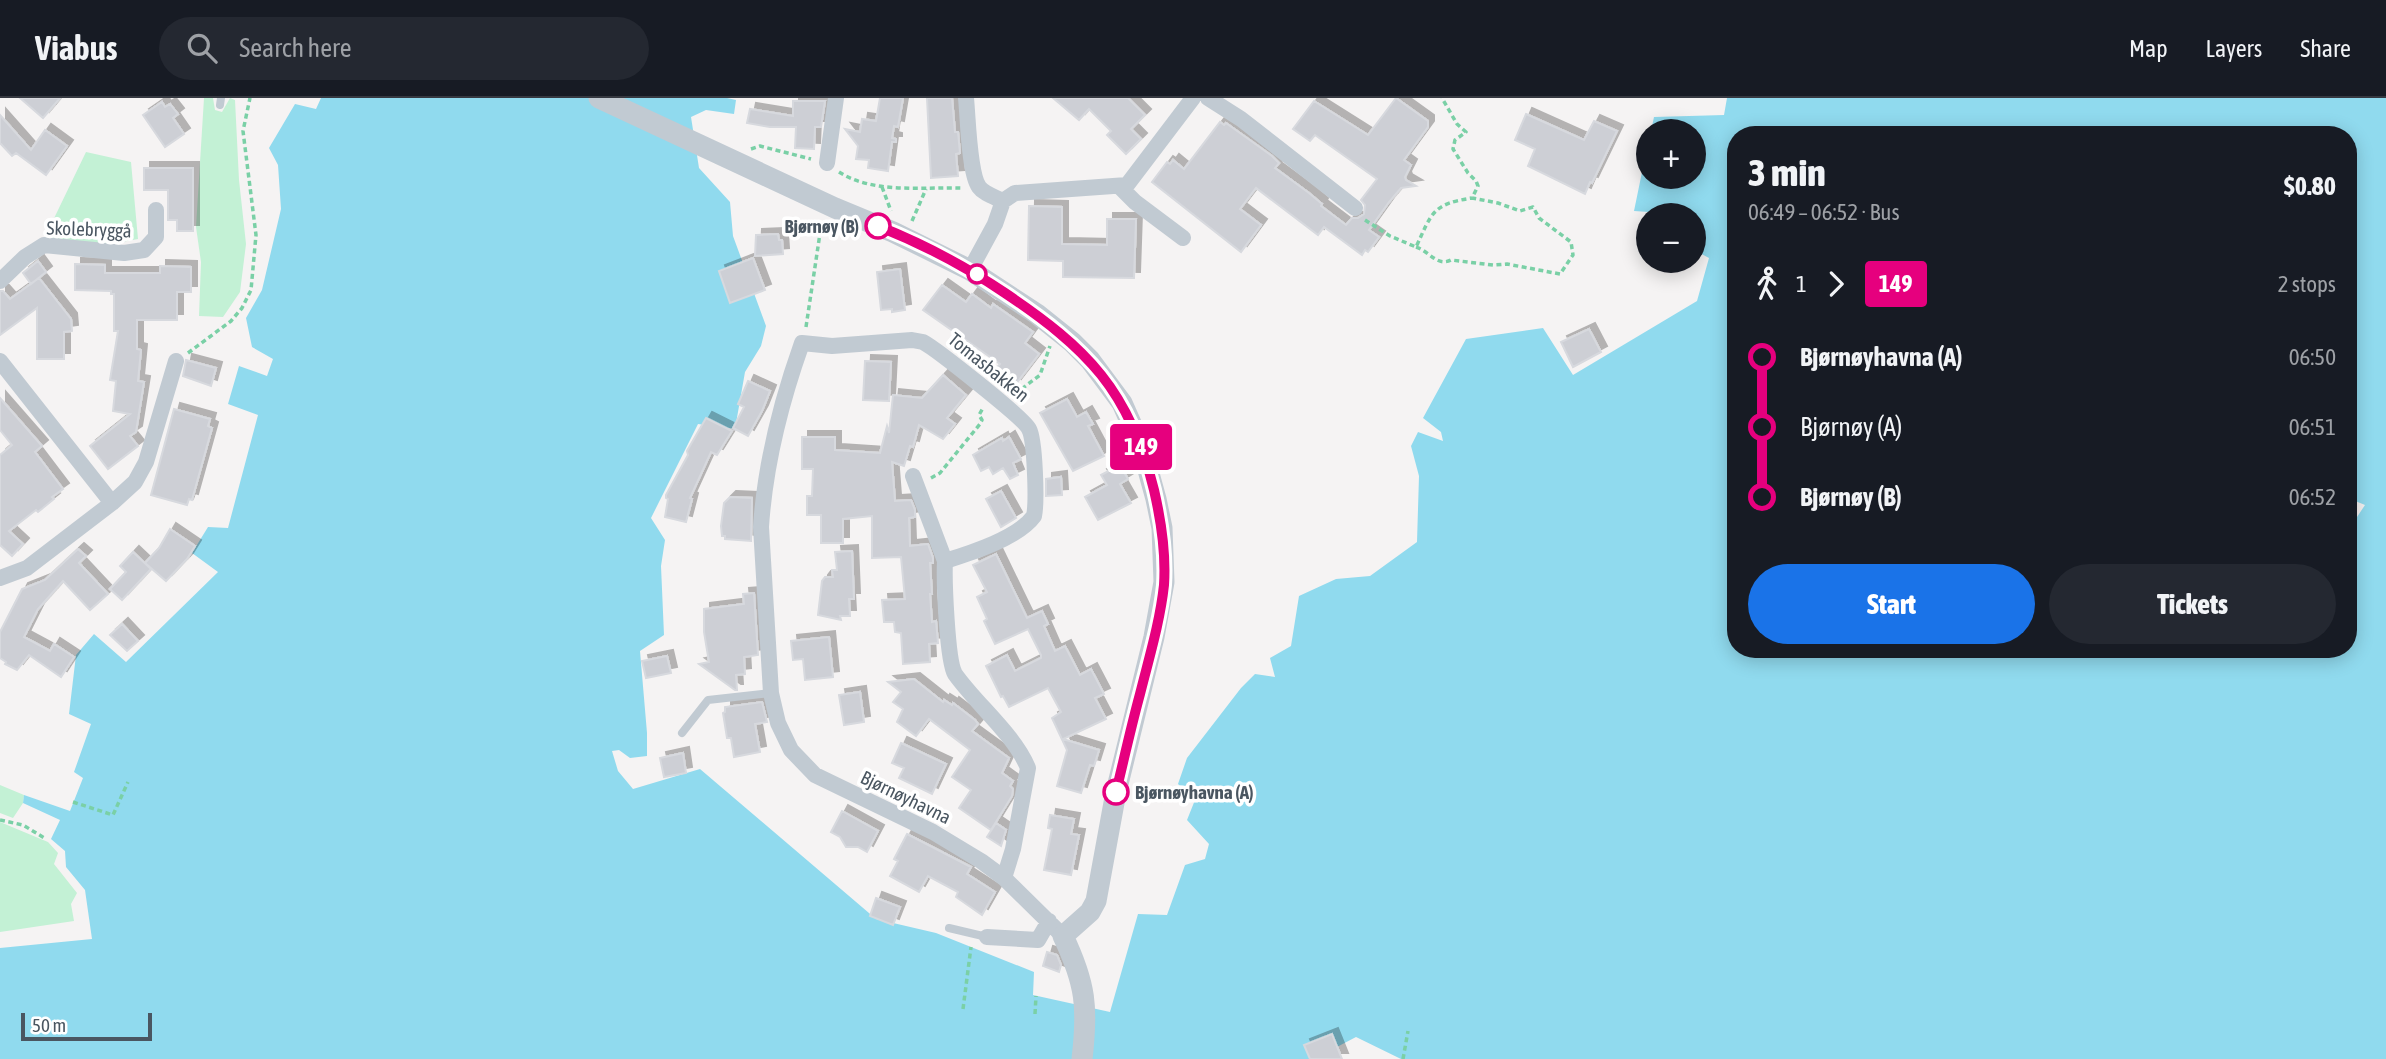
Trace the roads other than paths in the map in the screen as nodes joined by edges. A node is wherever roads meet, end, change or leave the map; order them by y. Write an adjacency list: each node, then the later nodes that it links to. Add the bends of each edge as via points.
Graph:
1 (599, 98): 12 (street)
2 (835, 98): 6 (street)
3 (966, 98): 8 (street, via 973,166 981,190)
4 (1193, 98): 7 (street, via 1133,179)
5 (1208, 98): 9 (street)
6 (827, 163)
7 (1121, 187): 8 (street, via 1015,193); 11 (street)
8 (1003, 201): 12 (street)
9 (1355, 208)
10 (156, 210): 13 (street, Skolebryggå, via 156,237 144,250 124,253 44,245)
11 (1183, 238)
12 (971, 270): 26 (street, via 1055,328 1104,378 1122,403 1142,448 1162,528 1164,582 1096,901 1090,912)
13 (0, 281)
14 (802, 343): 20 (street, Tomasbakken, via 832,346 917,340 1025,422 1034,468 1034,516 1017,532); 22 (street, Bjørnøyhavna, via 786,391 763,502)
15 (0, 361): 17 (street)
16 (176, 361): 19 (street, via 141,473)
17 (7, 383): 19 (street)
18 (913, 476): 20 (street)
19 (112, 503): 21 (street, via 27,568)
20 (945, 561): 24 (street, via 954,671 1028,768)
21 (0, 578)
22 (771, 693): 23 (lane, via 708,700); 24 (street, Bjørnøyhavna, via 787,743 815,775 933,832)
23 (682, 733)
24 (1004, 877): 26 (street, Bjørnøyhavna)
25 (949, 928): 27 (lane)
26 (1060, 934): 27 (street, via 1038,940); 28 (street, via 1085,997)
27 (987, 937)
28 (1082, 1059)

